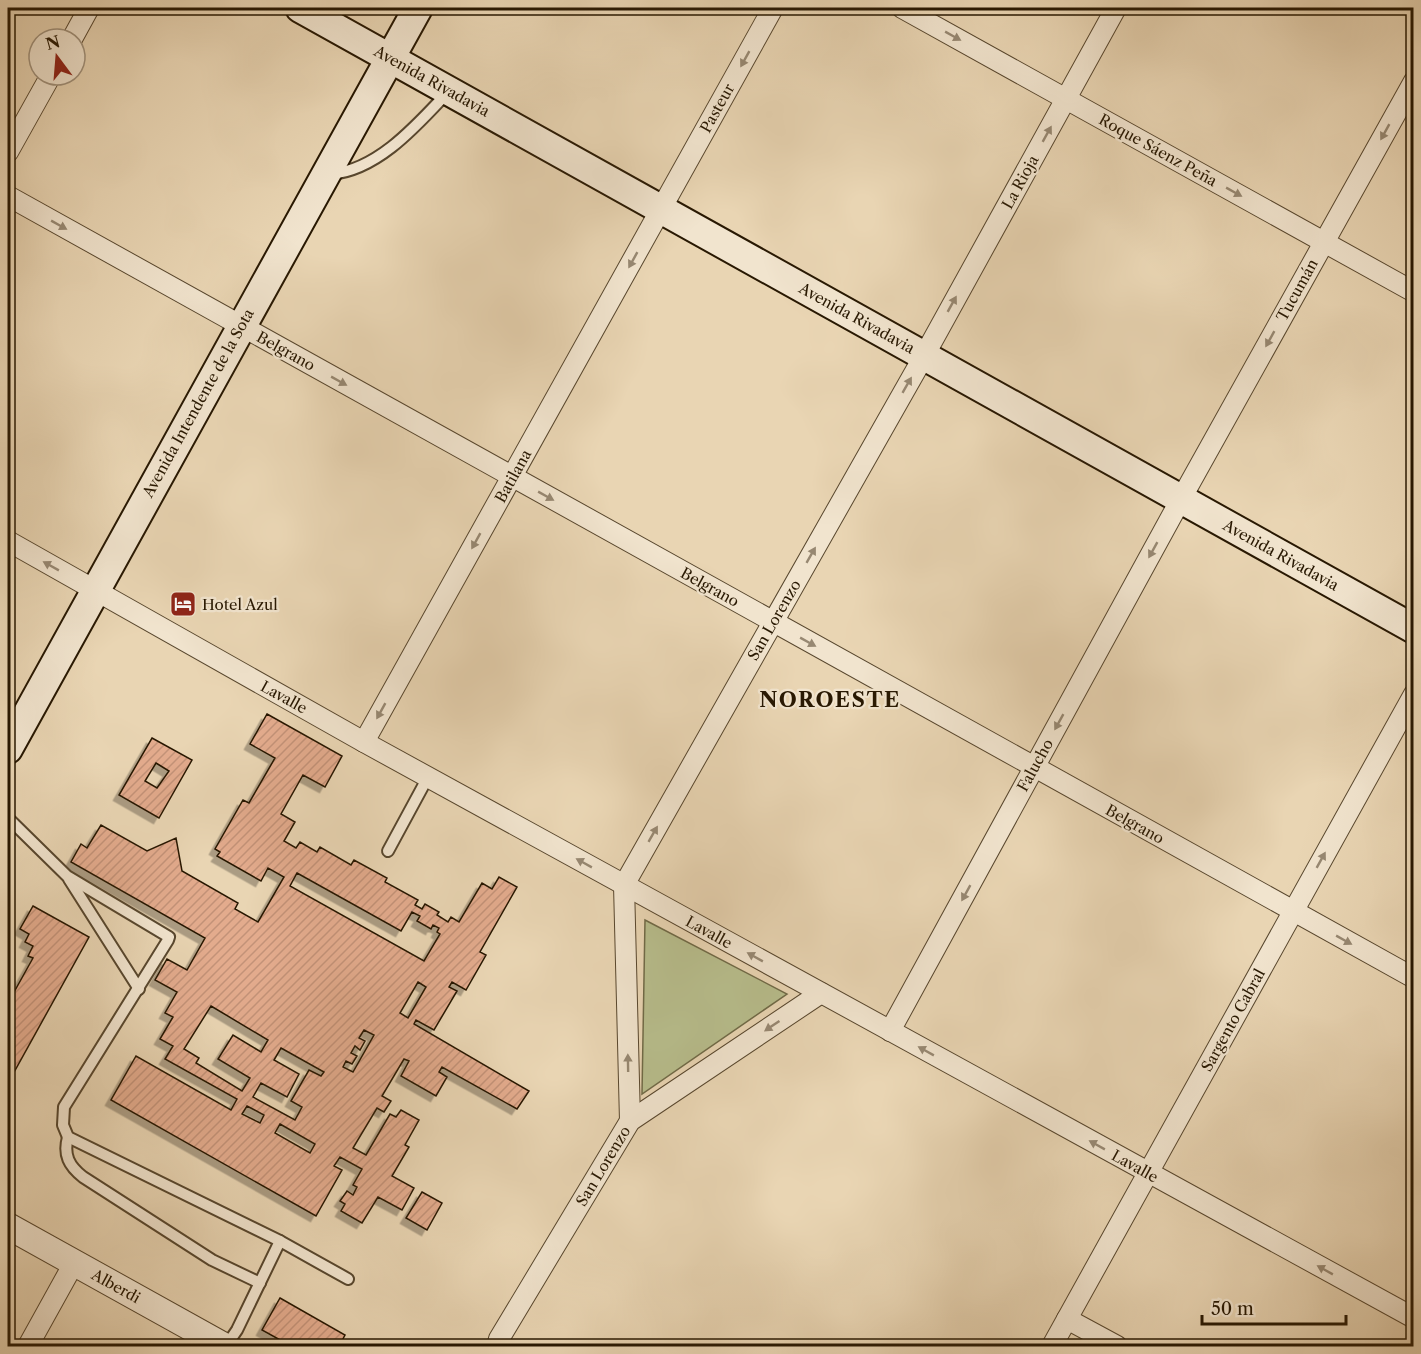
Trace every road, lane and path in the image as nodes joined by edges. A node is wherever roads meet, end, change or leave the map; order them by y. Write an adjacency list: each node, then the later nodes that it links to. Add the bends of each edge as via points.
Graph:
1 (90, 8): 7 (street)
2 (300, 8): 8 (main road, Avenida Rivadavia)
3 (418, 8): 8 (main road, Avenida Intendente de la Sota)
4 (773, 8): 16 (street, Pasteur, one-way to 16)
5 (902, 8): 12 (street, Roque Sáenz Peña, one-way to 12)
6 (1116, 8): 12 (street, La Rioja)
7 (79, 27)
8 (390, 58): 11 (main road, Avenida Rivadavia); 14 (main road, Avenida Intendente de la Sota)
9 (1413, 81): 17 (street, Tucumán, one-way to 17)
10 (44, 87): 13 (street)
11 (450, 91): 14 (lane, via 405,136 357,169); 16 (main road, Avenida Rivadavia)
12 (1066, 99): 17 (street, Roque Sáenz Peña, one-way to 17); 20 (street, La Rioja, one-way to 12)
13 (8, 152)
14 (325, 175): 19 (main road, Avenida Intendente de la Sota)
15 (8, 196): 19 (street, Belgrano, one-way to 19)
16 (662, 209): 20 (main road, Avenida Rivadavia); 21 (street, Batilana, one-way to 21)
17 (1324, 242): 18 (street, Roque Sáenz Peña); 22 (street, Tucumán, one-way to 22)
18 (1413, 292)
19 (241, 326): 21 (street, Belgrano, one-way to 21); 24 (main road, Avenida Intendente de la Sota)
20 (924, 356): 22 (main road, Avenida Rivadavia); 25 (street, San Lorenzo, one-way to 20)
21 (512, 477): 25 (street, Belgrano, one-way to 25); 28 (street, Batilana, one-way to 28)
22 (1181, 499): 26 (main road, Avenida Rivadavia); 30 (street, Falucho, one-way to 30)
23 (8, 541): 24 (street, Lavalle, one-way to 23)
24 (95, 591): 28 (street, Lavalle); 29 (main road, Avenida Intendente de la Sota)
25 (773, 622): 30 (street, Belgrano, one-way to 30); 35 (street, San Lorenzo, one-way to 25)
26 (1413, 629)
27 (1413, 694): 36 (street, Sargento Cabral, one-way to 27)
28 (364, 742): 31 (street, Lavalle)
29 (8, 749)
30 (1034, 767): 36 (street, Belgrano); 40 (street, Falucho, one-way to 40)
31 (428, 777): 33 (lane); 35 (street, Lavalle, one-way to 31)
32 (8, 818): 34 (lane)
33 (387, 851)
34 (67, 876): 38 (lane); 38 (lane, via 169,937)
35 (624, 885): 39 (street, Lavalle, one-way to 35); 41 (street, one-way to 35)
36 (1293, 912): 37 (street, Belgrano, one-way to 37); 43 (street, Sargento Cabral)
37 (1413, 978)
38 (139, 989): 42 (lane, via 64,1107 63,1125)
39 (821, 993): 40 (street, Lavalle); 41 (street, San Lorenzo, one-way to 41)
40 (890, 1031): 43 (street, Lavalle, one-way to 40)
41 (630, 1121): 51 (street, San Lorenzo)
42 (68, 1137): 45 (lane); 48 (lane, via 66,1156 71,1167 83,1177 212,1260)
43 (1148, 1173): 49 (street, Lavalle, one-way to 43); 50 (street, Sargento Cabral)
44 (8, 1226): 46 (street, Alberdi)
45 (280, 1241): 47 (lane); 48 (lane)
46 (74, 1263): 52 (street); 53 (street, Alberdi)
47 (348, 1279)
48 (260, 1283): 53 (lane)
49 (1411, 1312)
50 (1067, 1319): 54 (street, Sargento Cabral); 55 (street)
51 (495, 1344)
52 (28, 1347)
53 (225, 1347)
54 (1052, 1347)
55 (1117, 1347)

